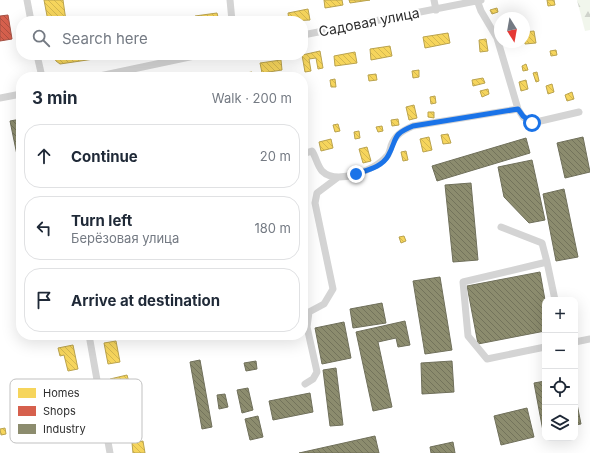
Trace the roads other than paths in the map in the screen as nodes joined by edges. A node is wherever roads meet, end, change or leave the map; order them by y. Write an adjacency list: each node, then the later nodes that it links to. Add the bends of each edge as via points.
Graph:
1 (27, 0): 6 (street)
2 (230, 0): 7 (street)
3 (434, 0): 5 (street)
4 (478, 0): 5 (street, Садовая улица); 15 (street, via 497,38)
5 (436, 10): 8 (street, Садовая улица)
6 (30, 16)
7 (232, 16)
8 (308, 34)
9 (38, 60): 11 (street)
10 (175, 60): 12 (street)
11 (41, 72)
12 (119, 72)
13 (16, 95): 14 (street)
14 (0, 98)
15 (518, 109): 16 (street, via 532,123); 18 (street, via 413,126 394,138 388,156 375,168)
16 (579, 112)
17 (308, 152): 18 (street, via 312,151 320,169)
18 (337, 178): 22 (street, via 317,193 315,203 333,289 324,304 309,312)
19 (501, 227): 20 (street, via 542,243)
20 (547, 262): 21 (street); 27 (street, via 463,282 468,336 487,359)
21 (554, 297)
22 (308, 320)
23 (308, 332): 29 (street, via 317,372 313,379)
24 (590, 339): 26 (street)
25 (90, 340): 28 (street)
26 (578, 341)
27 (542, 348)
28 (97, 379)
29 (305, 384)
30 (108, 443): 31 (street)
31 (110, 453)

